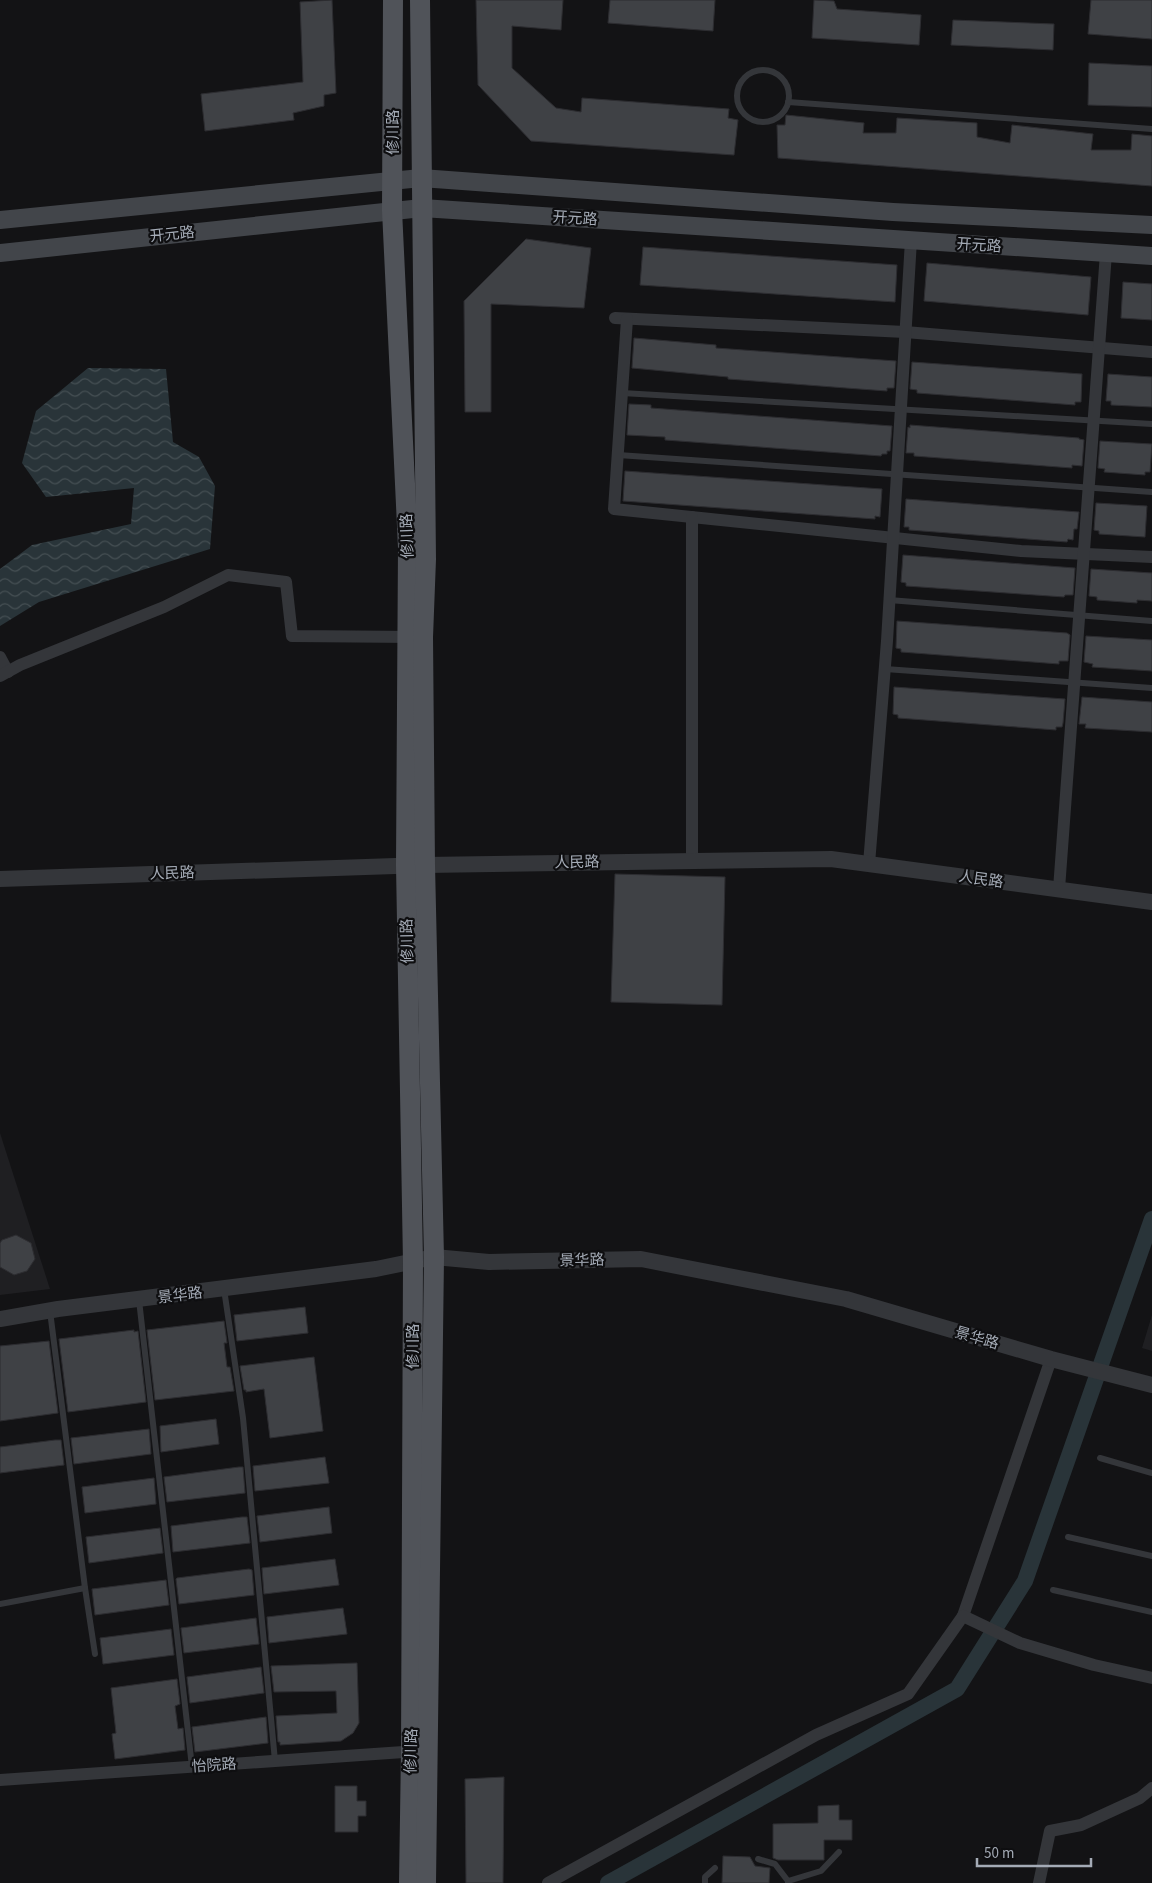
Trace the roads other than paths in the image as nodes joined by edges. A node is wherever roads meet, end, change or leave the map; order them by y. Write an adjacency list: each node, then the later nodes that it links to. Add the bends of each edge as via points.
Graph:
1 (393, 0): 6 (main road, 修川路)
2 (420, 0): 5 (main road, 修川路)
3 (788, 102): 3 (lane, via 783,114 776,119 759,122 751,119 739,106 738,89 748,75 764,70 772,72 785,82 789,90); 4 (lane)
4 (1152, 129)
5 (421, 178): 6 (main road, 开元路); 7 (main road, 修川路); 10 (main road, 开元路, via 884,212)
6 (392, 180): 8 (main road, 修川路); 9 (main road, 开元路)
7 (422, 208): 8 (main road, 开元路); 11 (main road, 开元路); 33 (main road, 修川路, via 426,549)
8 (392, 210): 12 (main road, 开元路); 33 (main road, 修川路)
9 (0, 220)
10 (1152, 225)
11 (911, 240): 13 (main road, 开元路); 15 (street)
12 (0, 253)
13 (1106, 253): 14 (main road, 开元路); 16 (street)
14 (1152, 256)
15 (905, 332): 16 (street); 18 (street, via 621,318); 19 (street)
16 (1099, 347): 17 (street); 20 (street)
17 (1152, 352)
18 (622, 393): 19 (lane); 22 (street)
19 (901, 409): 20 (lane); 23 (street)
20 (1094, 421): 21 (lane); 24 (street)
21 (1152, 424)
22 (618, 454): 23 (lane); 26 (street, via 614,509)
23 (897, 474): 24 (lane); 27 (street)
24 (1089, 488): 25 (lane); 28 (street)
25 (1152, 492)
26 (692, 517): 27 (street); 39 (street)
27 (893, 538): 28 (street); 30 (street)
28 (1084, 554): 29 (street); 31 (street)
29 (1152, 557)
30 (889, 600): 31 (lane); 35 (street)
31 (1079, 615): 32 (lane); 37 (street)
32 (1152, 621)
33 (415, 637): 36 (street, via 292,636 286,582 228,575 164,607); 41 (main road, 修川路)
34 (0, 657): 36 (street)
35 (885, 669): 37 (lane); 40 (street)
36 (4, 674)
37 (1074, 682): 38 (lane); 43 (street)
38 (1152, 688)
39 (692, 861): 40 (street, 人民路, via 831,859); 41 (street, 人民路)
40 (869, 864): 43 (street, 人民路)
41 (416, 865): 42 (street, 人民路); 45 (main road, 修川路); 46 (main road, 修川路)
42 (0, 879)
43 (1059, 890): 44 (street, 人民路)
44 (1152, 902)
45 (434, 1257): 46 (street, 景华路); 51 (street, 景华路, via 489,1262 641,1258 846,1299); 64 (main road, 修川路)
46 (413, 1262): 47 (street, 景华路); 64 (main road, 修川路)
47 (224, 1289): 48 (street, 景华路); 65 (lane, via 243,1418)
48 (139, 1300): 49 (street, 景华路); 66 (lane)
49 (50, 1311): 50 (street, 景华路); 57 (lane)
50 (0, 1319)
51 (1051, 1359): 52 (street, 景华路); 61 (street)
52 (1152, 1385)
53 (1100, 1458): 54 (lane)
54 (1152, 1474)
55 (1068, 1536): 56 (lane)
56 (1152, 1556)
57 (85, 1588): 59 (lane); 62 (lane)
58 (1053, 1590): 60 (lane)
59 (0, 1604)
60 (1152, 1612)
61 (963, 1616): 63 (street, via 1012,1639 1094,1665); 75 (street, via 908,1694 816,1735)
62 (95, 1654)
63 (1152, 1678)
64 (420, 1751): 65 (street, 怡院路); 73 (main road, 修川路); 74 (main road, 修川路)
65 (275, 1761): 66 (street, 怡院路)
66 (192, 1767): 67 (street, 怡院路)
67 (0, 1780)
68 (1152, 1788): 77 (street, via 1140,1798 1081,1825 1050,1831)
69 (838, 1852): 72 (lane, via 821,1870)
70 (758, 1859): 72 (lane, via 775,1864)
71 (715, 1868): 76 (lane, via 705,1877)
72 (788, 1882)
73 (409, 1883)
74 (426, 1883)
75 (548, 1883)
76 (705, 1883)
77 (1039, 1883)

